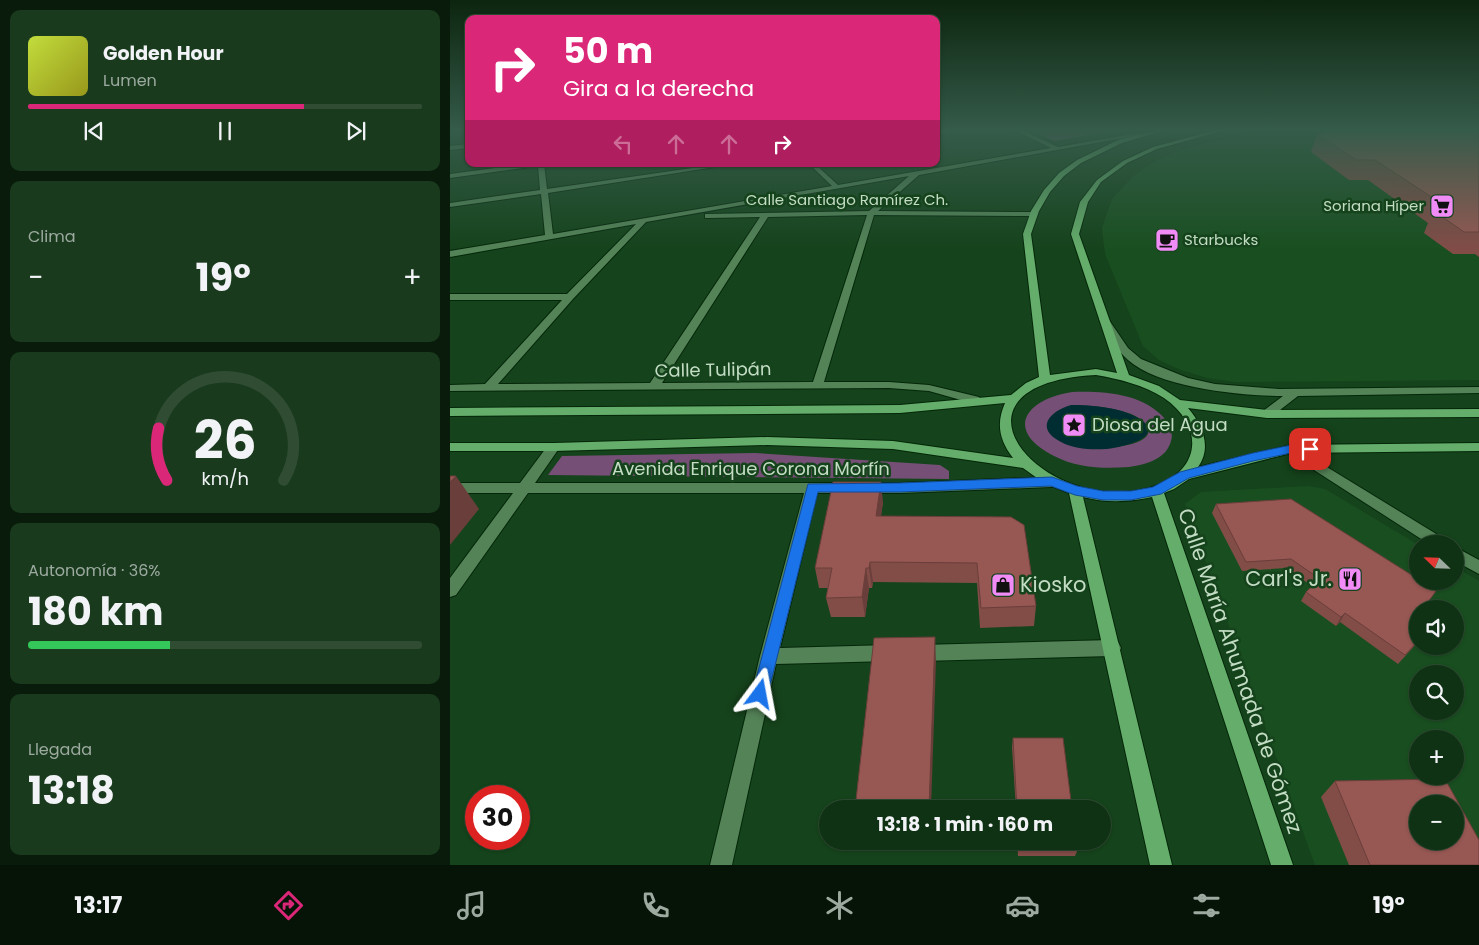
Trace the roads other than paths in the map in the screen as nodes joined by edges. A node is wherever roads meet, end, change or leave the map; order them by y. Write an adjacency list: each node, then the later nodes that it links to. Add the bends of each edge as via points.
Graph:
1 (498, 169): 9 (street)
2 (541, 169): 11 (street)
3 (695, 169): 11 (street)
4 (818, 169): 10 (street)
5 (938, 169): 8 (street)
6 (1068, 169): 15 (main road, via 1050,186)
7 (1114, 169): 22 (main road, via 1099,180 1084,202 1075,234)
8 (917, 173): 10 (street); 13 (street)
9 (450, 176)
10 (837, 187): 16 (street)
11 (543, 192): 12 (street); 18 (street)
12 (450, 205)
13 (871, 212): 14 (street, Calle Santiago Ramírez Ch.); 15 (street, Calle Santiago Ramírez Ch.); 25 (street)
14 (766, 214): 16 (street, Calle Santiago Ramírez Ch.); 28 (street)
15 (1032, 214): 24 (main road, via 1027,234)
16 (663, 217): 17 (street)
17 (644, 220): 18 (street); 20 (street)
18 (549, 236): 19 (street)
19 (450, 254)
20 (570, 296): 21 (street); 27 (street)
21 (450, 298)
22 (1103, 317): 23 (main road); 30 (street, via 1133,358 1155,371 1215,389)
23 (1124, 377): 24 (main road, via 1096,372 1069,373); 33 (main road, via 1162,392)
24 (1045, 379): 31 (main road)
25 (817, 386): 28 (street, Calle Tulipán); 32 (street, Calle Tulipán, via 928,388)
26 (450, 388): 27 (street, Calle Tulipán)
27 (488, 388): 28 (street, Calle Tulipán)
28 (653, 388)
29 (1479, 390): 30 (street)
30 (1295, 393): 36 (street)
31 (1015, 398): 32 (main road); 41 (main road, Avenida Enrique Corona Morfín, via 1006,412 1005,429 1011,447)
32 (975, 400): 34 (main road, via 900,409)
33 (1178, 403): 36 (main road); 42 (main road, via 1192,420 1199,439 1197,458)
34 (450, 412)
35 (1479, 413): 36 (main road)
36 (1267, 414)
37 (450, 447): 38 (main road, Avenida Enrique Corona Morfín)
38 (554, 447): 41 (main road, Avenida Enrique Corona Morfín, via 767,441 893,445); 46 (street)
39 (1479, 447): 40 (main road, Avenida Enrique Corona Morfín)
40 (1291, 449): 42 (main road, Avenida Enrique Corona Morfín); 49 (street)
41 (1025, 464): 43 (main road, Avenida Enrique Corona Morfín)
42 (1185, 475): 48 (main road, Avenida Enrique Corona Morfín)
43 (1052, 482): 44 (street, Avenida Enrique Corona Morfín, via 900,488); 47 (main road, Avenida Enrique Corona Morfín)
44 (812, 487): 46 (street, Avenida Enrique Corona Morfín); 54 (street)
45 (450, 488): 46 (street, Avenida Enrique Corona Morfín)
46 (524, 489): 52 (street)
47 (1075, 490): 48 (main road, Avenida Enrique Corona Morfín, via 1103,496 1131,496); 53 (main road)
48 (1156, 491): 57 (main road, Calle María Ahumada de Gómez)
49 (1427, 535)
50 (1464, 559): 51 (street)
51 (1479, 568)
52 (450, 590)
53 (1112, 648): 54 (street); 56 (main road)
54 (769, 656): 55 (street)
55 (721, 865)
56 (1161, 865)
57 (1282, 865)

